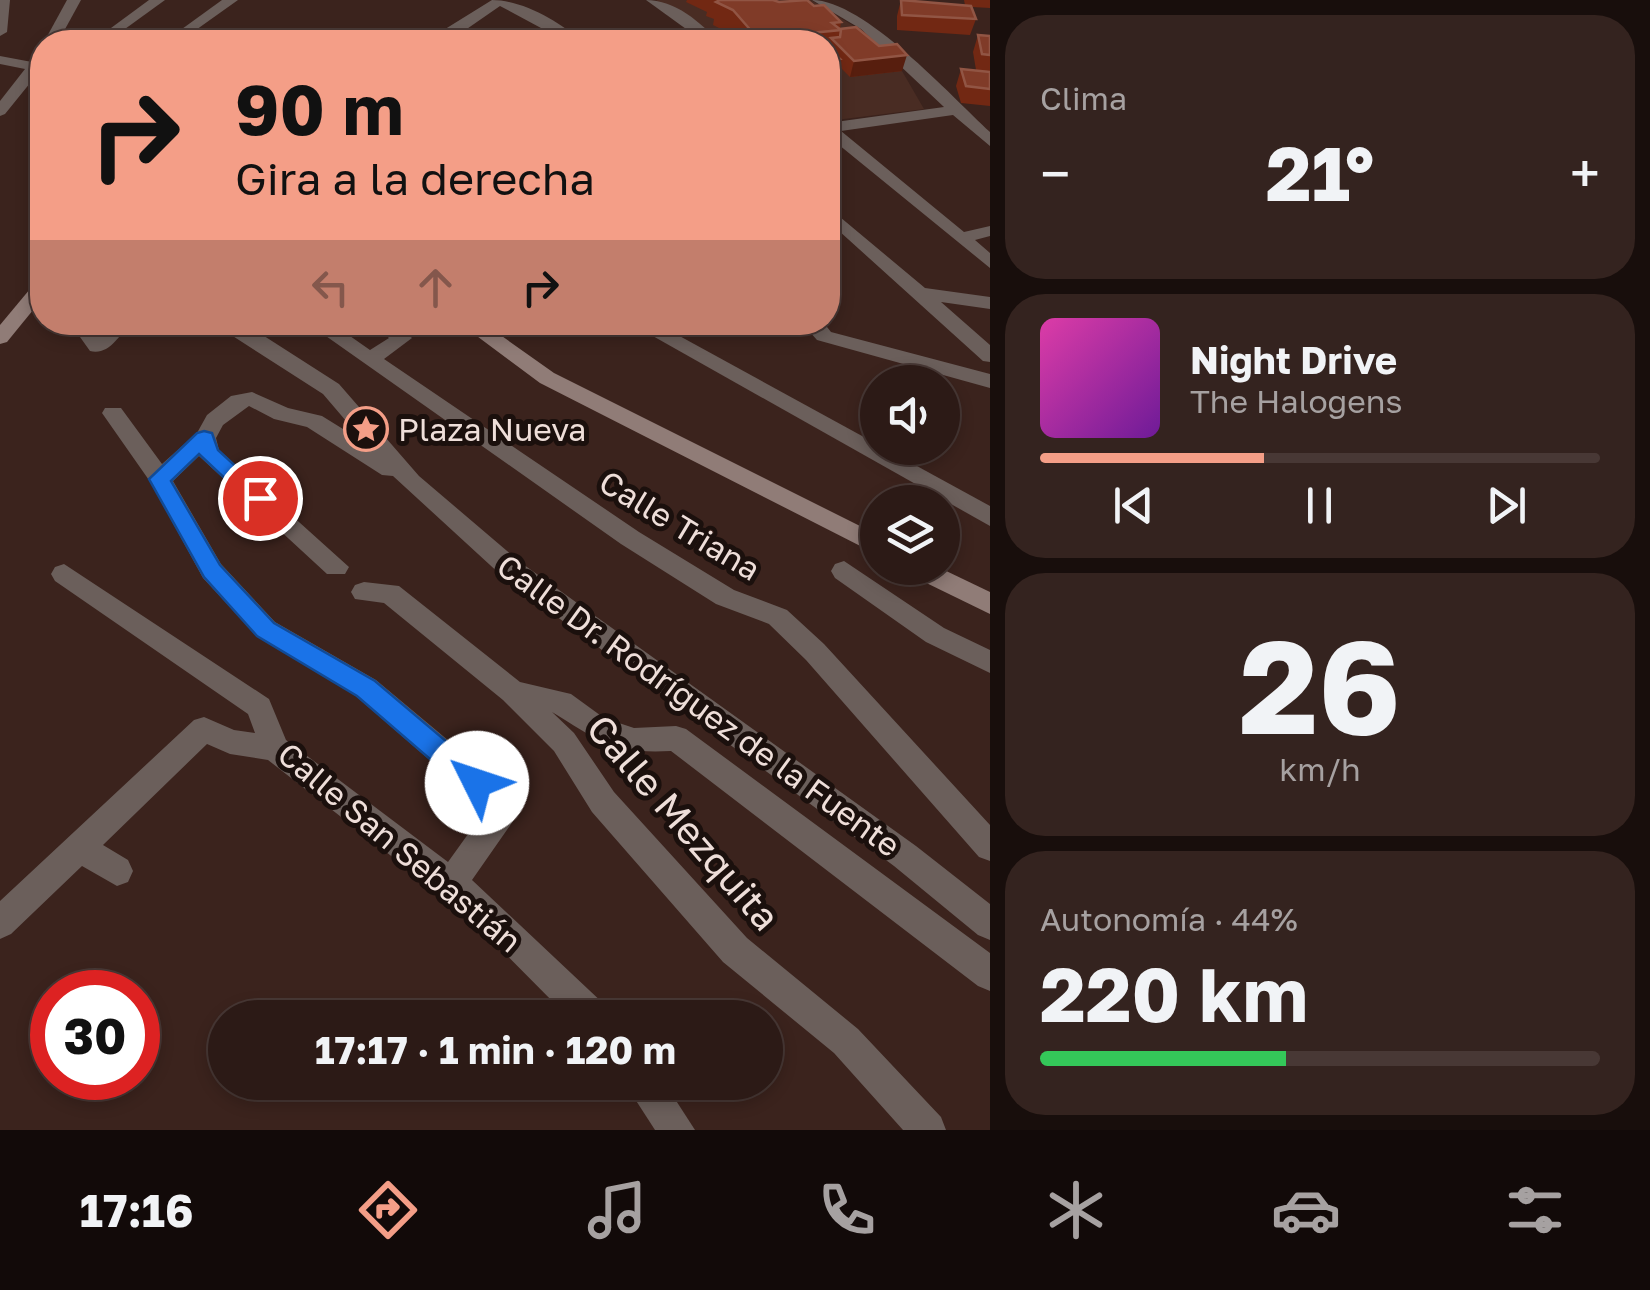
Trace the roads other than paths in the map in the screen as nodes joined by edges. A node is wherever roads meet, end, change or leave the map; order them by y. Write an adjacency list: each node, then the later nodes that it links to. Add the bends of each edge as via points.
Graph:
1 (3, 0): 14 (street)
2 (74, 0): 8 (street)
3 (158, 0): 9 (street)
4 (231, 0): 10 (street)
5 (653, 0): 13 (street)
6 (819, 0): 19 (street, via 866,26)
7 (500, 1): 11 (street); 12 (street)
8 (58, 30)
9 (117, 30)
10 (188, 30)
11 (453, 30)
12 (557, 30)
13 (699, 30)
14 (0, 32)
15 (0, 60): 16 (street)
16 (30, 64)
17 (30, 77): 18 (street)
18 (2, 107)
19 (953, 110): 20 (street); 22 (street)
20 (840, 126)
21 (840, 138): 25 (street)
22 (990, 140)
23 (840, 223): 27 (street)
24 (990, 231): 25 (street)
25 (961, 238): 26 (street)
26 (990, 262)
27 (920, 293): 29 (street); 41 (street)
28 (30, 300): 30 (main road)
29 (990, 303)
30 (23, 308): 31 (main road); 40 (main road)
31 (0, 325)
32 (91, 335): 33 (street, via 97,347)
33 (108, 335)
34 (249, 335): 47 (street, via 331,389)
35 (335, 335): 42 (street, Calle Triana)
36 (398, 335): 42 (street)
37 (487, 335): 49 (main road, via 548,378)
38 (661, 335): 48 (street)
39 (823, 335): 43 (street)
40 (0, 338)
41 (990, 356)
42 (371, 359): 59 (street, Calle Triana, via 630,538 726,597 778,617)
43 (990, 381)
44 (114, 413): 46 (street)
45 (204, 438): 46 (street); 47 (street, via 215,420 252,399 314,421); 50 (street, via 209,453)
46 (160, 479): 62 (street, via 212,571 266,629 366,688 504,807)
47 (411, 482): 64 (street, Calle Dr. Rodríguez de la Fuente, via 511,569)
48 (990, 517)
49 (860, 537)
50 (336, 566)
51 (844, 570): 56 (street, via 936,634)
52 (64, 574): 58 (street, Calle San Sebastián, via 259,707)
53 (953, 585): 55 (main road)
54 (364, 592): 57 (street, Calle Mezquita, via 390,593)
55 (990, 604)
56 (990, 662)
57 (513, 692): 65 (street, via 561,702 596,727 634,740 676,738); 69 (street, Calle Mezquita, via 564,742 604,802 735,950 846,1042)
58 (275, 748): 60 (street, via 230,742 204,729); 62 (street, Calle San Sebastián)
59 (990, 847)
60 (80, 848): 61 (street); 63 (street)
61 (116, 871)
62 (452, 883): 66 (street, Calle San Sebastián)
63 (0, 923)
64 (990, 924)
65 (990, 974)
66 (576, 1000)
67 (655, 1100): 68 (street)
68 (677, 1130)
69 (928, 1130)

